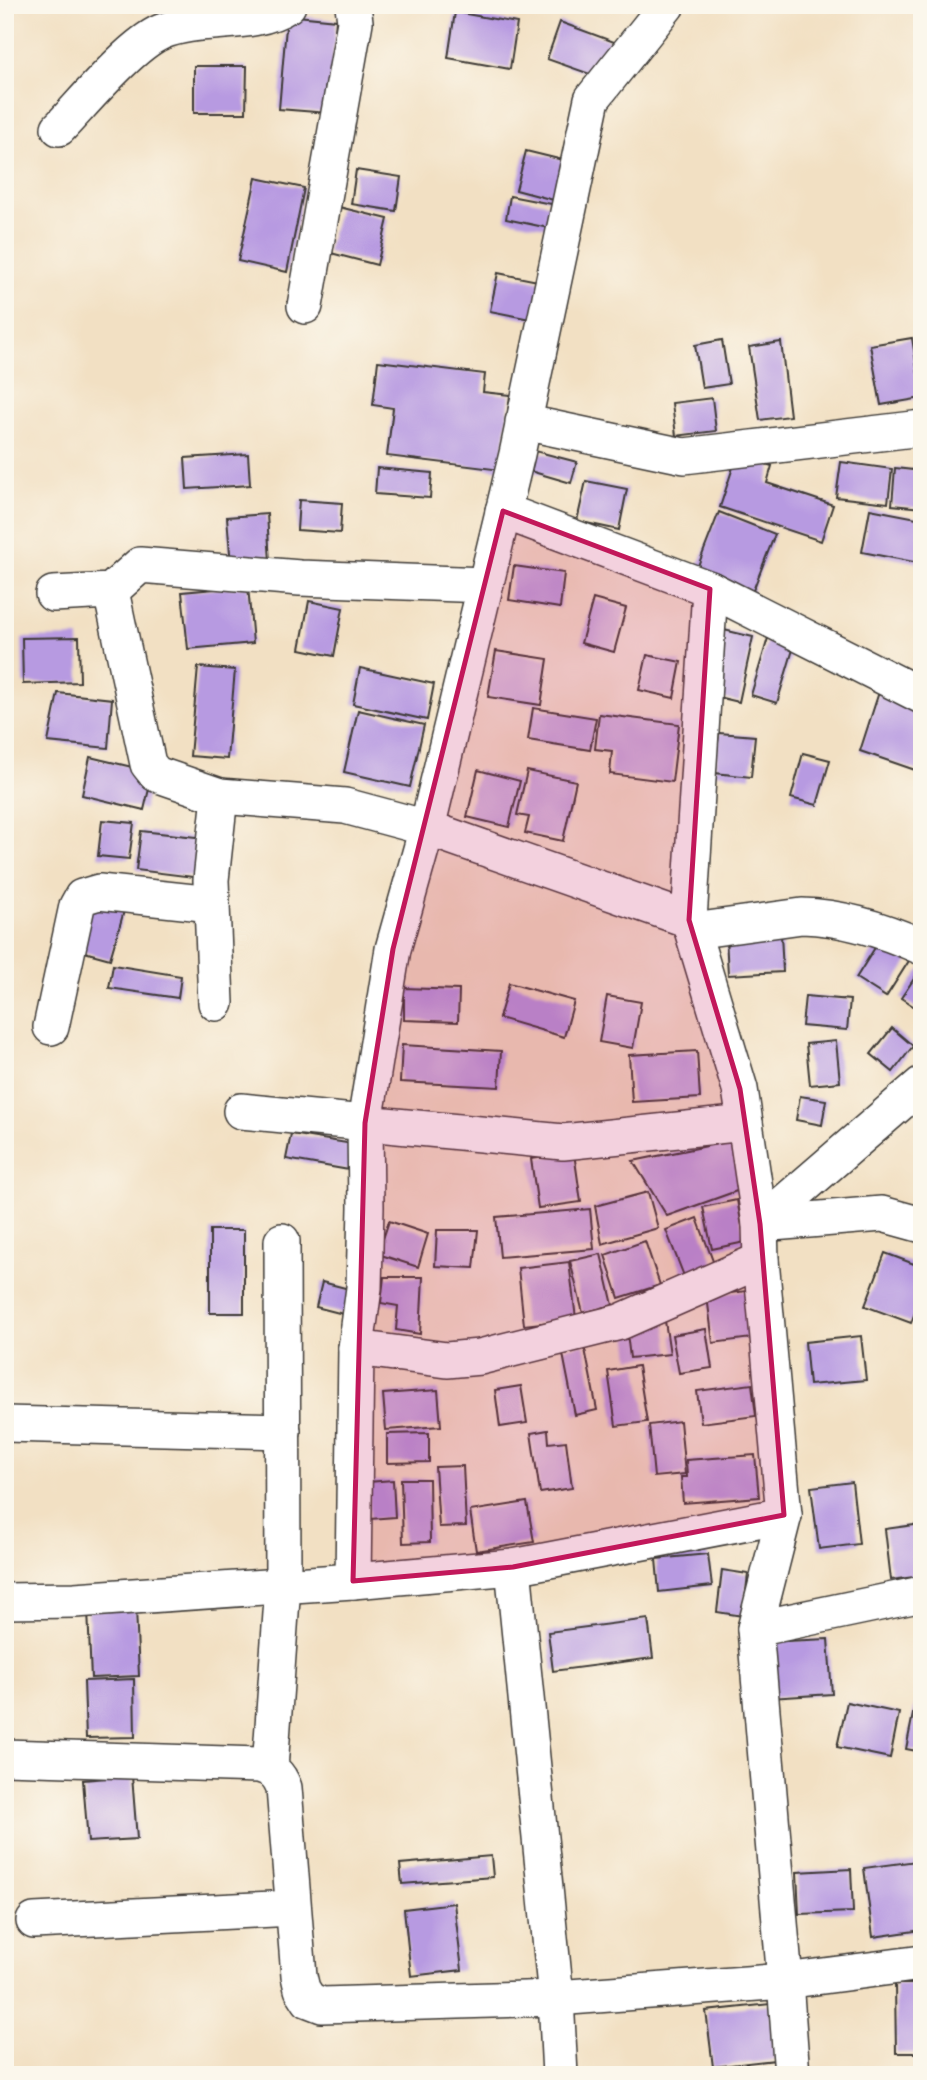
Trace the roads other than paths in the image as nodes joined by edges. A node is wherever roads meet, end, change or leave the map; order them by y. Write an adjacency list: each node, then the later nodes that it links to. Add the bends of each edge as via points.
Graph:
1 (288, 5): 4 (street, via 260,16 161,32 138,46)
2 (353, 5): 5 (street, via 355,22)
3 (667, 5): 6 (street, via 592,99)
4 (59, 128)
5 (305, 306)
6 (523, 422): 7 (street, via 684,456); 8 (street)
7 (922, 428)
8 (503, 511): 9 (street); 10 (street)
9 (485, 585): 11 (street, via 300,578 139,565); 15 (street)
10 (710, 589): 13 (street); 17 (street)
11 (111, 591): 12 (street); 14 (street, via 148,764 156,774)
12 (53, 594)
13 (922, 696)
14 (220, 796): 15 (street, via 345,806); 16 (street, via 211,870)
15 (427, 828): 17 (street); 23 (street, via 393,949)
16 (212, 904): 19 (street); 20 (street, via 99,892 82,897)
17 (691, 926): 18 (street, via 820,916 879,929); 24 (street, via 740,1089)
18 (922, 947)
19 (216, 1003)
20 (51, 1027)
21 (922, 1084): 25 (street)
22 (241, 1111): 23 (street)
23 (365, 1123): 24 (street, via 563,1142); 29 (street, via 364,1288)
24 (745, 1123): 25 (street)
25 (760, 1224): 26 (street, via 882,1214); 28 (street)
26 (922, 1225)
27 (282, 1241): 31 (street)
28 (761, 1260): 29 (street, via 620,1322 480,1357 447,1360); 32 (street)
29 (356, 1348): 34 (street)
30 (5, 1424): 31 (street)
31 (283, 1431): 35 (street)
32 (785, 1515): 33 (street); 38 (street)
33 (513, 1567): 34 (street); 45 (street)
34 (353, 1581): 35 (street)
35 (283, 1585): 37 (street); 40 (street)
36 (922, 1594): 38 (street)
37 (5, 1601)
38 (755, 1629): 44 (street)
39 (5, 1757): 40 (street)
40 (270, 1768): 41 (street, via 284,1788)
41 (293, 1908): 42 (street); 45 (street, via 302,1989 309,2000 322,2005)
42 (34, 1921)
43 (922, 1963): 44 (street)
44 (785, 1981): 45 (street); 47 (street)
45 (556, 1998): 46 (street)
46 (560, 2075)
47 (792, 2075)

